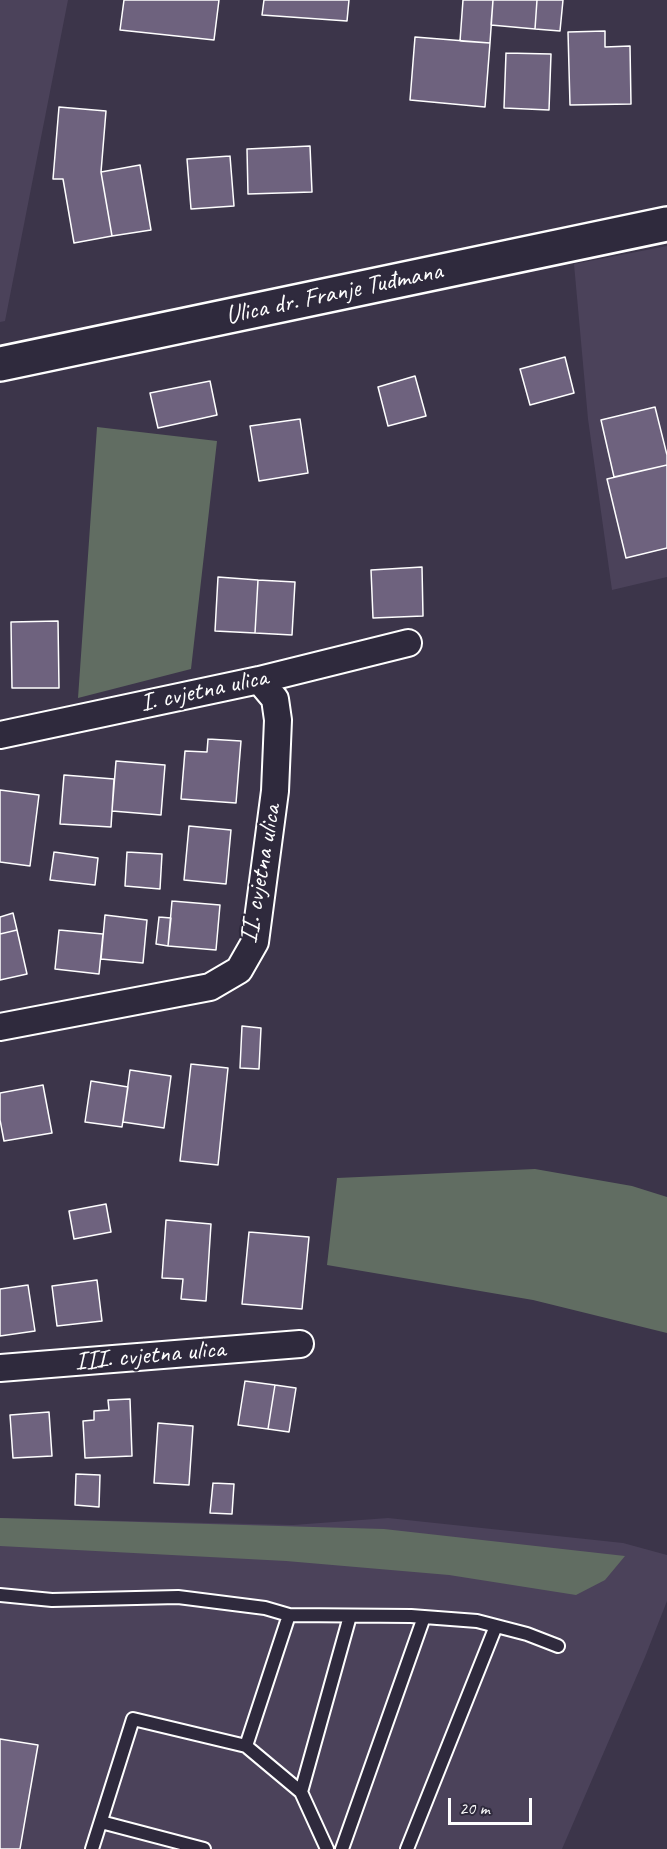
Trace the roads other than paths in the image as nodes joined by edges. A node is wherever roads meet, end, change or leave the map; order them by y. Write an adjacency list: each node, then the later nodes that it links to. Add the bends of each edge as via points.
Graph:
1 (667, 224): 2 (main road, Ulica dr. Franje Tuđmana)
2 (0, 364)
3 (408, 643): 4 (street, I. cvjetna ulica)
4 (259, 680): 5 (street, I. cvjetna ulica); 6 (street, II. cvjetna ulica, via 275,699 278,720 274,791 255,942 239,970 210,987)
5 (0, 735)
6 (0, 1027)
7 (300, 1344): 8 (street, III. cvjetna ulica)
8 (0, 1368)
9 (0, 1594): 10 (lane, via 52,1600 178,1597 265,1608)
10 (289, 1615): 11 (lane); 15 (lane)
11 (350, 1616): 12 (lane); 16 (lane)
12 (424, 1617): 13 (lane); 21 (lane)
13 (496, 1626): 14 (lane); 22 (lane)
14 (558, 1646)
15 (246, 1746): 16 (lane); 17 (lane, via 133,1719)
16 (301, 1792): 20 (lane)
17 (101, 1822): 18 (lane); 19 (lane)
18 (92, 1849)
19 (204, 1849)
20 (327, 1849)
21 (342, 1849)
22 (407, 1849)

